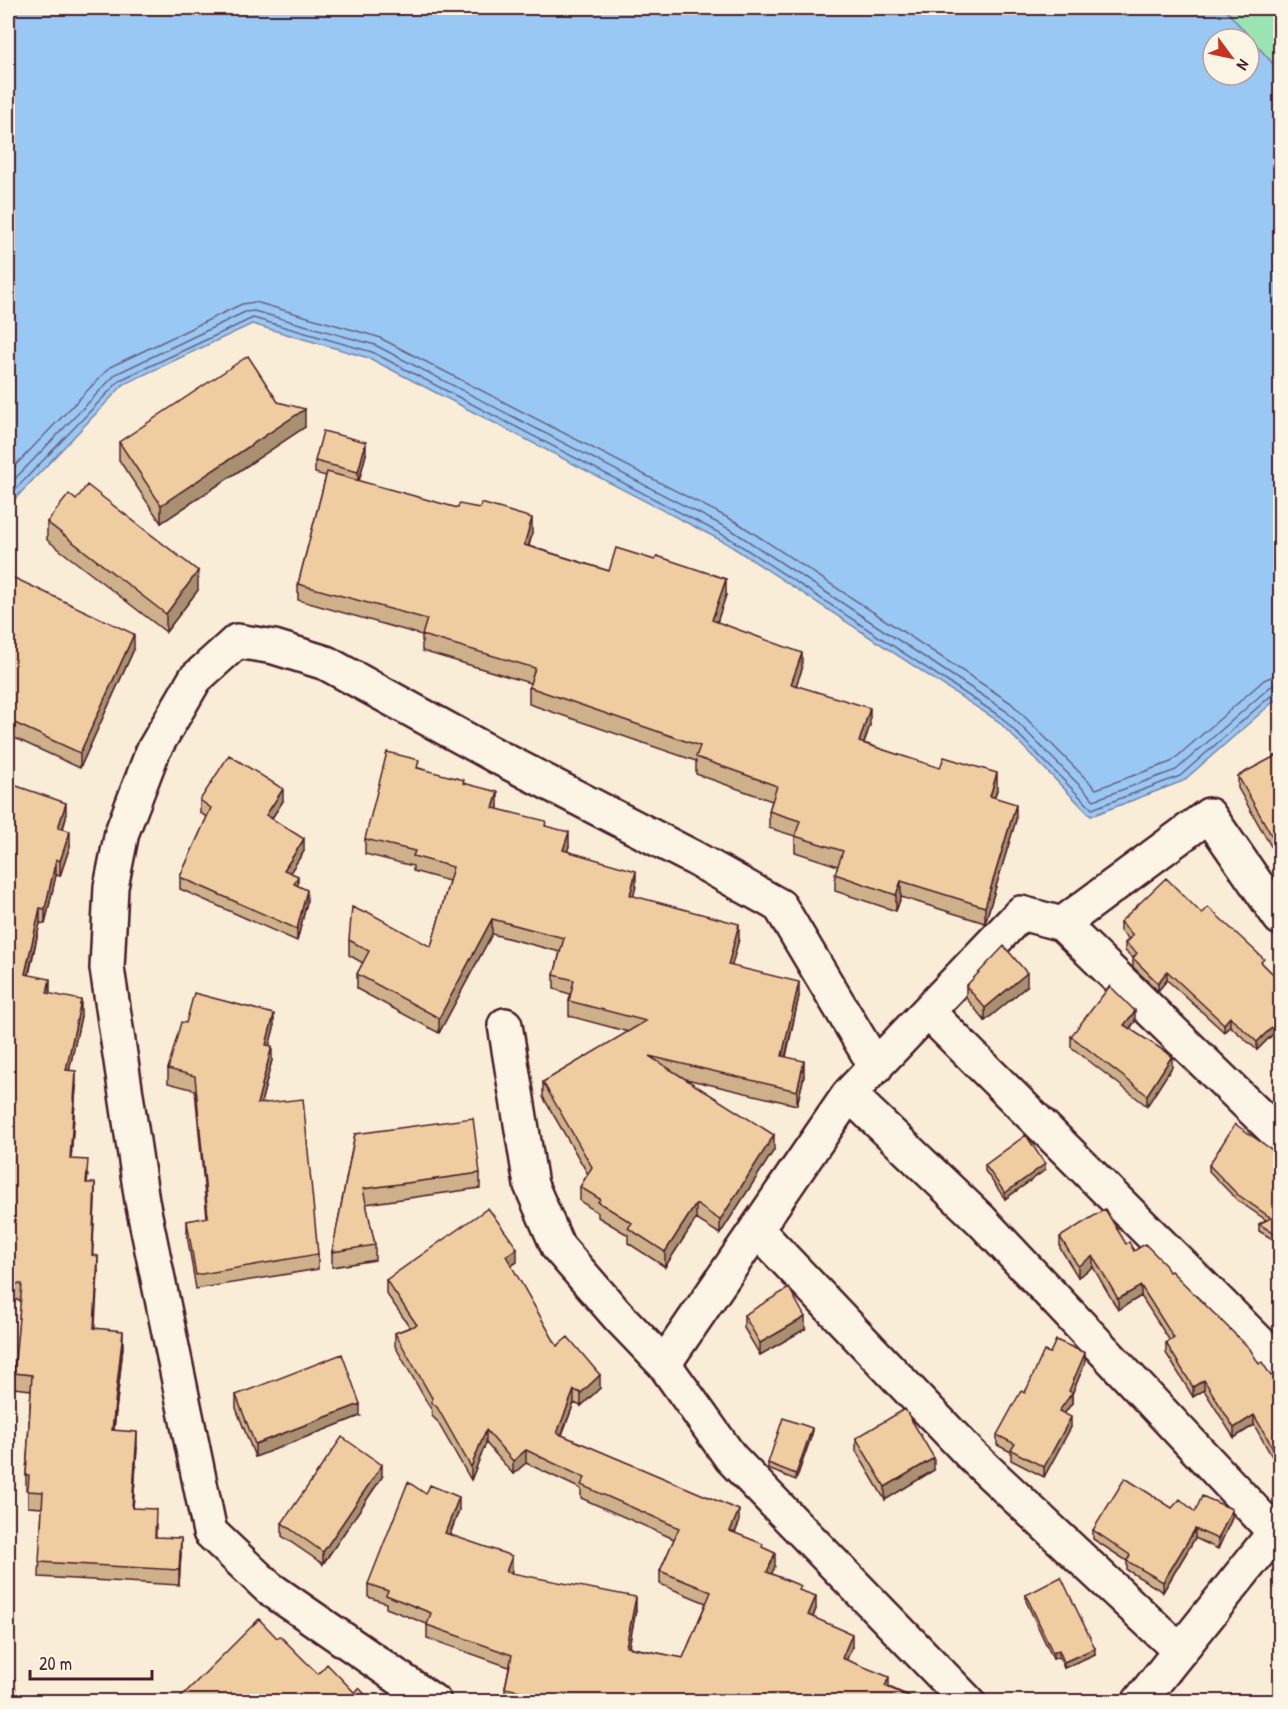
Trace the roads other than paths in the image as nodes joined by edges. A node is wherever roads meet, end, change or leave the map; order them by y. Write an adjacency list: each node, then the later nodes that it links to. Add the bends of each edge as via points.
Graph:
1 (1281, 918): 2 (lane, via 1209,814)
2 (1062, 924): 3 (lane, via 1022,913); 7 (lane)
3 (928, 1012): 5 (lane); 9 (lane)
4 (505, 1025): 10 (lane, via 531,1185 558,1247)
5 (876, 1067): 6 (lane); 13 (lane, via 780,906 326,663 274,647 237,641 195,679 153,751 122,832 111,887 107,968 142,1201 210,1532 269,1588)
6 (849, 1094): 8 (lane); 11 (lane, via 981,1220)
7 (1281, 1136)
8 (757, 1230): 10 (lane); 12 (lane, via 972,1456)
9 (1281, 1363)
10 (664, 1364): 14 (lane, via 731,1458)
11 (1277, 1535): 12 (lane)
12 (1180, 1651): 15 (lane)
13 (434, 1701)
14 (968, 1701)
15 (1139, 1701)

